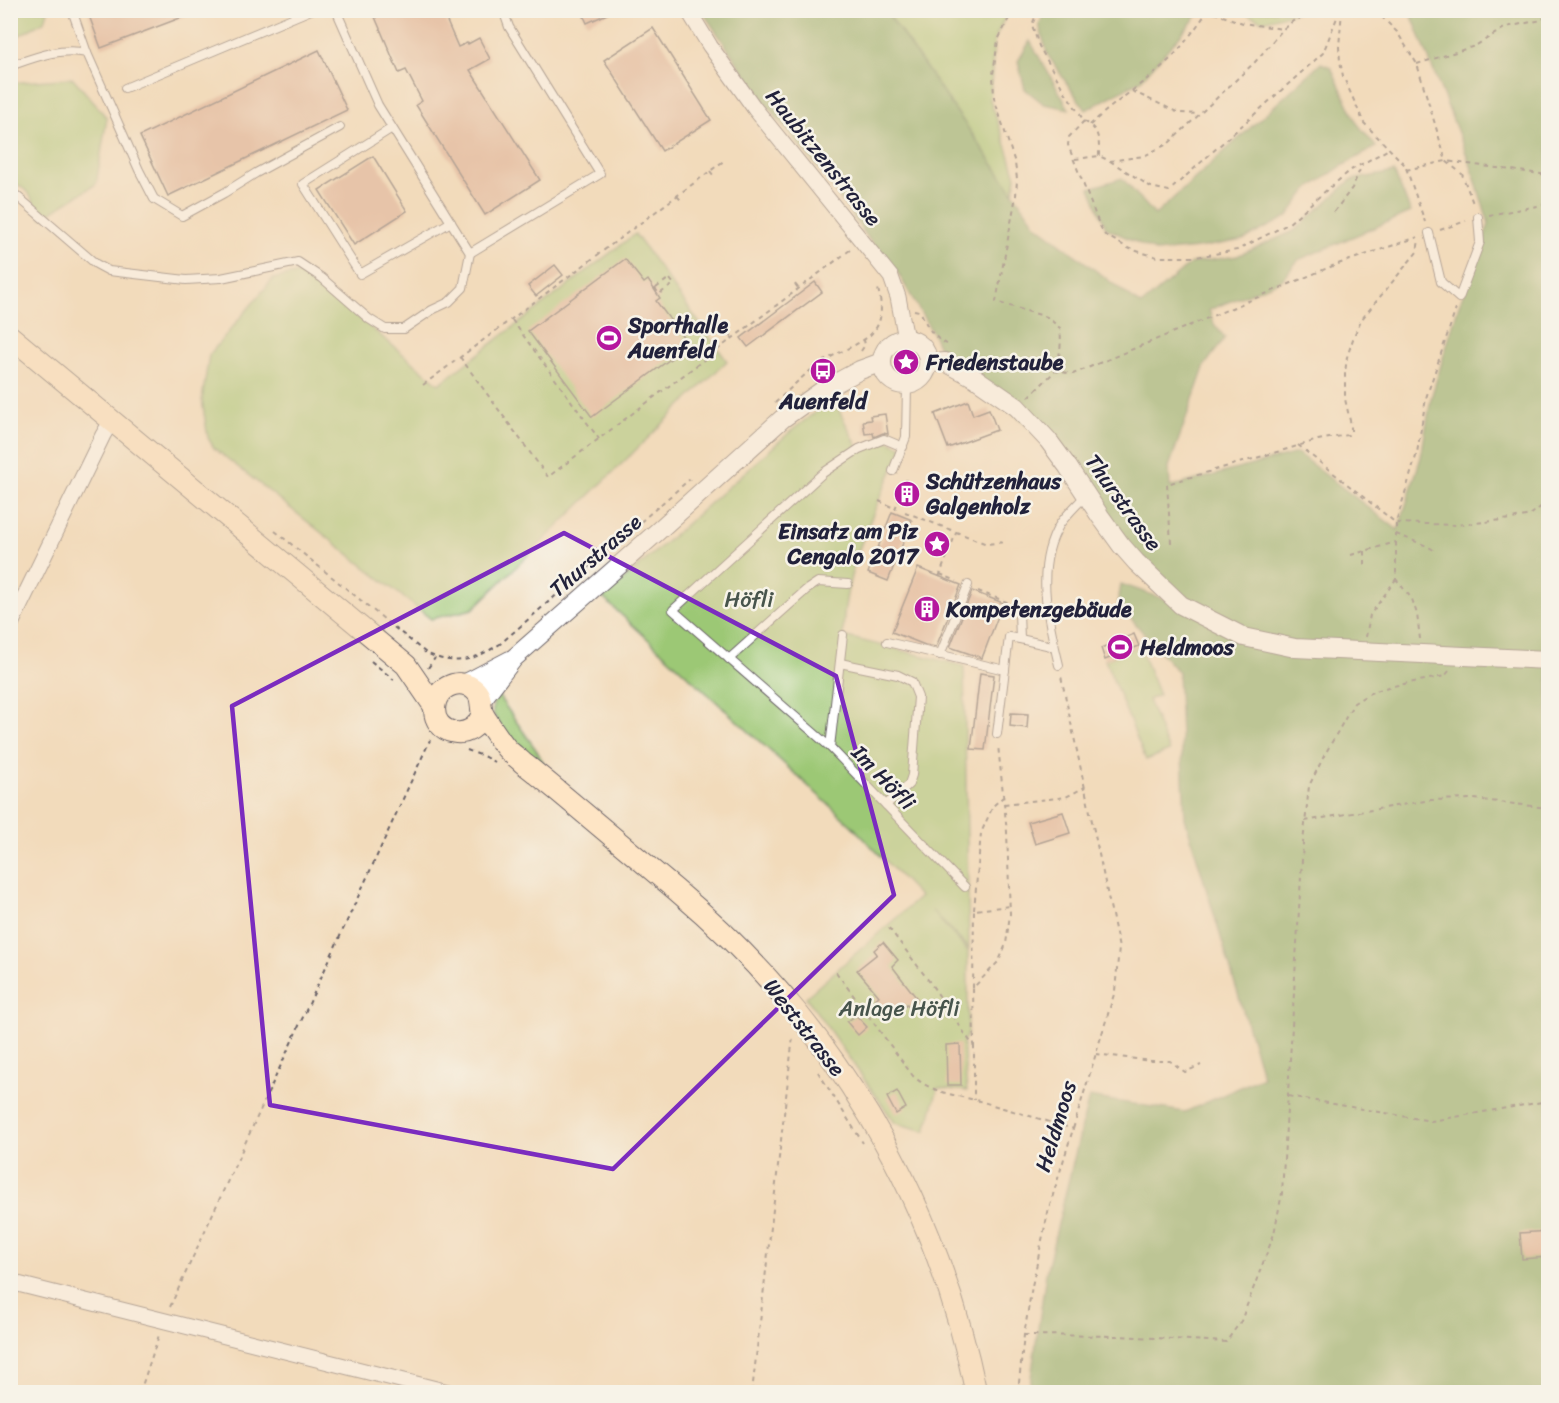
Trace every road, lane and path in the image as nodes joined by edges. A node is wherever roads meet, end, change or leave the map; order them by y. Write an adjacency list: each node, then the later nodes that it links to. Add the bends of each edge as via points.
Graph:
1 (72, 10): 14 (lane)
2 (311, 10): 17 (lane)
3 (336, 10): 23 (lane)
4 (503, 10): 47 (lane, via 509,27 600,174)
5 (688, 10): 46 (street, Haubitzenstrasse, via 755,109)
6 (1012, 10): 67 (path, via 998,40 993,74 994,98 1017,179 996,302 1047,317 1060,328)
7 (1038, 10): 20 (path, via 1032,25 1039,46)
8 (1325, 10): 13 (path, via 1293,21)
9 (1341, 10): 24 (path, via 1339,46 1343,76 1364,123); 28 (path, via 1323,54 1169,191 1151,187)
10 (1375, 10): 15 (path, via 1397,32)
11 (1207, 11): 13 (path, via 1243,23); 18 (path, via 1171,59)
12 (1548, 15): 15 (path, via 1542,20 1506,27 1475,46)
13 (1283, 29): 19 (path, via 1255,62)
14 (87, 53): 16 (lane, via 43,54); 22 (lane, via 154,199 182,216)
15 (1417, 64): 29 (path)
16 (10, 66)
17 (125, 88)
18 (1132, 91): 19 (path, via 1179,114); 21 (path)
19 (1200, 114): 28 (path, via 1169,143 1144,156)
20 (1084, 122): 21 (path); 26 (path, via 1069,137 1068,145)
21 (1090, 125): 25 (path, via 1099,137)
22 (340, 127)
23 (392, 128): 42 (lane); 42 (lane, via 303,184 360,274)
24 (1389, 149): 30 (path); 31 (path)
25 (1099, 156): 26 (path); 28 (path)
26 (1075, 159): 30 (path, via 1105,235 1130,249 1157,256 1186,257 1237,250 1288,224)
27 (724, 160): 32 (path)
28 (1110, 161)
29 (1446, 161): 31 (path); 33 (path); 40 (path, via 1462,174)
30 (1362, 165): 39 (path, via 1353,188)
31 (1406, 170): 45 (path)
32 (710, 171): 34 (path); 36 (path)
33 (1548, 175)
34 (714, 176)
35 (10, 190): 47 (lane, via 109,271 186,280 221,278 298,262 385,329 404,329 449,302 463,288)
36 (677, 196): 37 (path); 41 (path)
37 (681, 200)
38 (1547, 205): 40 (path); 44 (path)
39 (1335, 213)
40 (1478, 217): 45 (path); 52 (lane, via 1480,242)
41 (645, 219): 43 (path); 56 (path)
42 (451, 222): 47 (lane)
43 (648, 224)
44 (1548, 227)
45 (1429, 233): 52 (lane, via 1441,282)
46 (862, 240): 51 (path); 61 (street, Haubitzenstrasse, via 891,277)
47 (470, 253)
48 (795, 284): 51 (path)
49 (878, 286): 60 (path, via 882,314 871,336)
50 (654, 288): 50 (path, via 659,294 674,284 668,278)
51 (799, 289): 55 (path)
52 (1459, 297): 83 (path, via 1426,398 1417,453)
53 (762, 309): 55 (path)
54 (916, 310): 62 (path, via 933,334)
55 (766, 313): 59 (path)
56 (511, 319): 64 (path); 73 (path)
57 (729, 333): 59 (path)
58 (10, 336): 72 (main road)
59 (733, 338): 73 (path)
60 (864, 339): 63 (path); 70 (path, via 813,368)
61 (906, 339): 65 (street, via 887,348); 66 (street, via 925,349)
62 (952, 347)
63 (861, 351)
64 (460, 357): 68 (path); 73 (path, via 548,477)
65 (882, 362): 69 (street, via 889,380); 110 (street, Thurstrasse, via 823,390 782,418)
66 (929, 363): 69 (street, via 925,376); 71 (street, Thurstrasse, via 945,362)
67 (1055, 371): 71 (path); 74 (path, via 1073,374 1335,265 1419,237 1417,252 1361,320 1354,336 1345,373 1351,432)
68 (423, 385)
69 (907, 386): 75 (lane)
70 (770, 407)
71 (1017, 407): 79 (street, Thurstrasse, via 1048,440)
72 (112, 420): 99 (street); 117 (main road)
73 (599, 439)
74 (1298, 445): 83 (path); 89 (path, via 1167,484)
75 (903, 447): 76 (lane); 111 (lane, via 884,439 859,449 823,473 673,610)
76 (893, 471)
77 (692, 476): 108 (path, via 500,644 470,660)
78 (908, 481): 81 (path, via 896,509)
79 (1086, 495): 105 (lane, via 1062,522 1047,561 1046,602); 109 (street, Thurstrasse, via 1128,554 1181,605 1244,637 1295,648)
80 (1548, 499): 83 (path, via 1530,515 1512,519 1456,525)
81 (879, 501)
82 (905, 512): 85 (path)
83 (1396, 523): 86 (path)
84 (268, 526): 108 (path)
85 (957, 533): 87 (path, via 987,544); 94 (path)
86 (1396, 534): 88 (path); 91 (path)
87 (1004, 542)
88 (1396, 542): 90 (path); 95 (path)
89 (1171, 543)
90 (1365, 551): 92 (path); 93 (path)
91 (1437, 552)
92 (1351, 555)
93 (1365, 566)
94 (939, 577)
95 (1396, 579): 102 (path, via 1370,615); 103 (path, via 1412,599)
96 (848, 584): 111 (lane, via 818,582)
97 (968, 585): 107 (lane)
98 (1019, 612): 101 (lane)
99 (10, 626)
100 (843, 635): 113 (lane, Im Höfli)
101 (1020, 639): 105 (lane); 116 (lane, via 1009,637)
102 (1365, 639)
103 (1420, 641)
104 (887, 642): 107 (lane)
105 (1054, 645): 114 (lane)
106 (364, 655): 117 (path)
107 (940, 655): 116 (lane)
108 (435, 657): 115 (path)
109 (1461, 657): 112 (street, Thurstrasse); 130 (path, via 1445,676 1388,687 1354,703 1309,786)
110 (514, 658): 118 (street, Thurstrasse); 119 (street, Thurstrasse)
111 (729, 659): 123 (lane)
112 (1548, 660)
113 (840, 663): 123 (lane, Im Höfli); 128 (lane, via 898,675 912,682 918,697 912,776 909,784)
114 (1059, 665): 125 (path, Heldmoos)
115 (430, 666)
116 (1005, 670): 121 (lane)
117 (403, 675): 118 (main road); 120 (main road)
118 (457, 684): 119 (main road, Weststrasse, via 476,690); 120 (main road, via 439,693)
119 (482, 707): 122 (main road, via 479,722); 124 (main road, Weststrasse)
120 (437, 716): 122 (main road); 148 (path)
121 (997, 734): 126 (path)
122 (464, 741): 124 (main road, Weststrasse); 124 (path, via 474,752)
123 (831, 747): 128 (lane, Im Höfli)
124 (501, 756): 153 (main road, Weststrasse, via 698,908 760,969 823,1045 881,1136 909,1189 956,1311)
125 (1085, 787): 127 (path, via 1066,798); 139 (path, Heldmoos, via 1119,948 1115,991)
126 (1004, 796): 127 (path); 133 (path, via 993,807 981,833)
127 (1004, 804): 132 (path)
128 (886, 805): 131 (lane, Im Höfli)
129 (1548, 808): 130 (path, via 1474,799 1431,800)
130 (1305, 821): 142 (path)
131 (965, 886)
132 (1010, 906): 133 (path); 136 (path, via 1006,944 999,961)
133 (974, 910): 136 (path)
134 (889, 928): 138 (path)
135 (836, 972): 143 (path, via 913,1076 938,1091)
136 (973, 988): 138 (path)
137 (800, 1043): 152 (path, via 794,1034)
138 (974, 1047): 143 (path)
139 (1096, 1054): 140 (path, via 1170,1061 1185,1072); 145 (path, Heldmoos)
140 (1201, 1065)
141 (818, 1072): 146 (path)
142 (1288, 1096): 144 (path, via 1431,1121); 149 (path, via 1282,1193 1274,1234 1241,1321 1226,1342)
143 (974, 1100): 145 (path)
144 (1548, 1101)
145 (1074, 1129): 149 (path, Heldmoos, via 1049,1208)
146 (866, 1149)
147 (10, 1282): 148 (street)
148 (164, 1321): 150 (path); 151 (street)
149 (1024, 1335): 154 (path, Heldmoos)
150 (140, 1392)
151 (448, 1392)
152 (752, 1392)
153 (976, 1392)
154 (1018, 1392)

